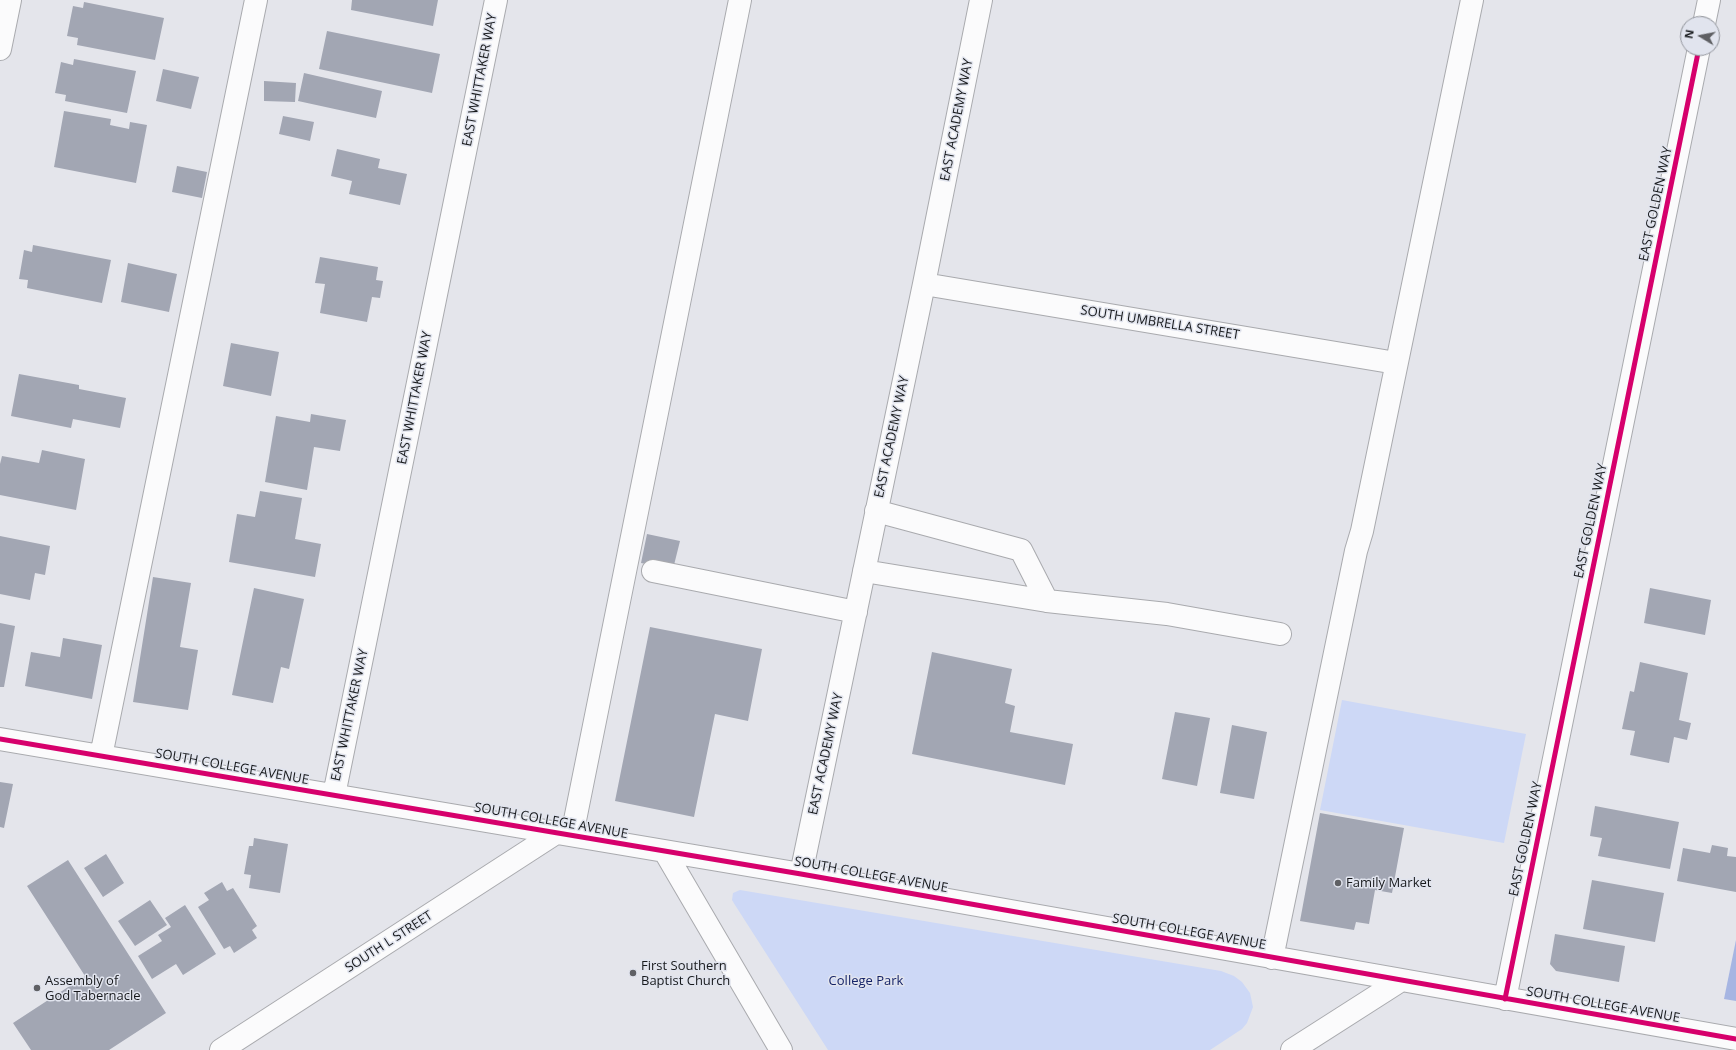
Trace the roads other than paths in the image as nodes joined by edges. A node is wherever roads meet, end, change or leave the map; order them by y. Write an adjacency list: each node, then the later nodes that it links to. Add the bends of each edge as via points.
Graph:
1 (10, 0): 9 (street)
2 (256, 0): 20 (street)
3 (496, 0): 21 (street, EAST WHITTAKER WAY)
4 (740, 0): 22 (street)
5 (981, 0): 11 (street, EAST ACADEMY WAY)
6 (1472, 0): 12 (street)
7 (1709, 0): 8 (street)
8 (1706, 16)
9 (0, 50)
10 (1697, 56): 27 (street, EAST GOLDEN WAY)
11 (924, 284): 12 (street, SOUTH UMBRELLA STREET); 13 (street, EAST ACADEMY WAY)
12 (1396, 362): 25 (street)
13 (876, 510): 14 (street, EAST ACADEMY WAY); 16 (street, via 1022,550)
14 (864, 570): 16 (street); 17 (street, EAST ACADEMY WAY)
15 (653, 571): 17 (street)
16 (1047, 601): 18 (street, via 1167,614)
17 (856, 612): 24 (street, EAST ACADEMY WAY)
18 (1280, 634)
19 (0, 739): 20 (street, SOUTH COLLEGE AVENUE)
20 (101, 756): 21 (street, SOUTH COLLEGE AVENUE)
21 (334, 795): 22 (street, SOUTH COLLEGE AVENUE)
22 (564, 834): 23 (street, SOUTH COLLEGE AVENUE); 30 (street, SOUTH L STREET)
23 (665, 852): 24 (street, SOUTH COLLEGE AVENUE); 29 (street)
24 (801, 874): 25 (street, SOUTH COLLEGE AVENUE)
25 (1272, 958): 26 (street, SOUTH COLLEGE AVENUE)
26 (1400, 981): 27 (street, SOUTH COLLEGE AVENUE); 31 (street)
27 (1505, 999): 28 (street, SOUTH COLLEGE AVENUE)
28 (1736, 1039)
29 (775, 1048)
30 (221, 1050)
31 (1292, 1050)

